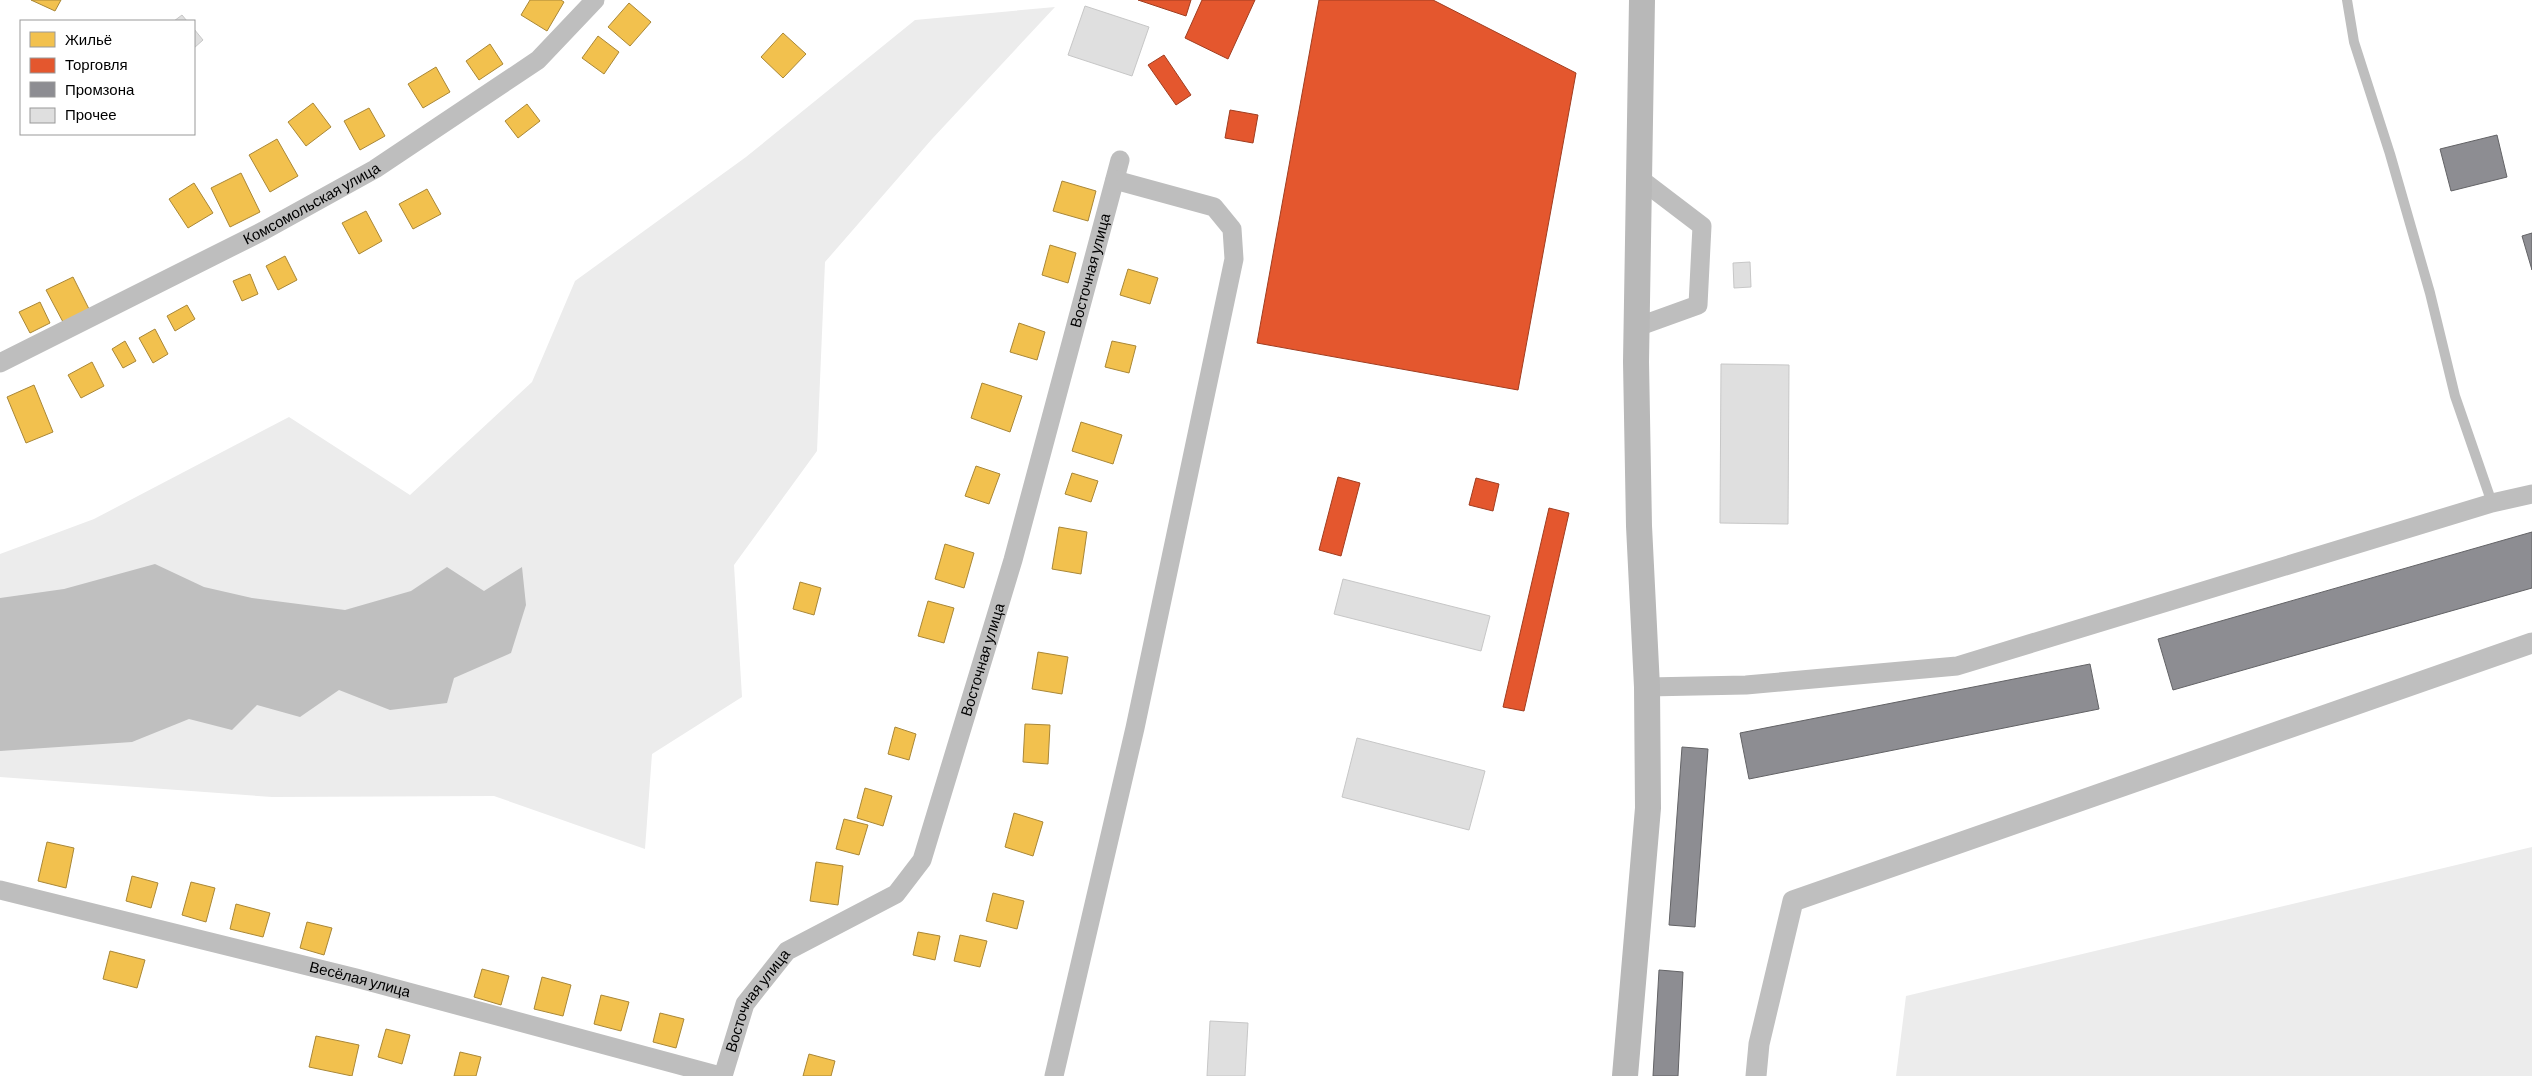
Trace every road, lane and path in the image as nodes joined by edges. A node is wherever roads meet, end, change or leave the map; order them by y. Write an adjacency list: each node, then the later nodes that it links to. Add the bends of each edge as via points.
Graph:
1 (595, 0): 8 (street, Комсомольская улица, via 538,60 375,169 262,231)
2 (1642, 0): 5 (main road)
3 (2347, 0): 10 (lane, via 2354,42 2430,293 2455,396)
4 (1120, 160): 6 (street, Восточная улица)
5 (1639, 178): 7 (main road); 7 (street, via 1702,226 1698,305)
6 (1115, 180): 13 (street, Восточная улица, via 1013,560 922,860 896,894 787,951 745,1004); 14 (street, via 1214,207 1232,229 1234,259 1135,728)
7 (1637, 327): 11 (main road, via 1639,526)
8 (0, 363)
9 (2532, 494): 10 (street)
10 (2492, 503): 11 (street, via 1957,666 1746,685)
11 (1647, 687): 15 (main road, via 1648,808)
12 (0, 890): 13 (street, Весёлая улица, via 346,976)
13 (721, 1076)
14 (1054, 1076)
15 (1625, 1076)

